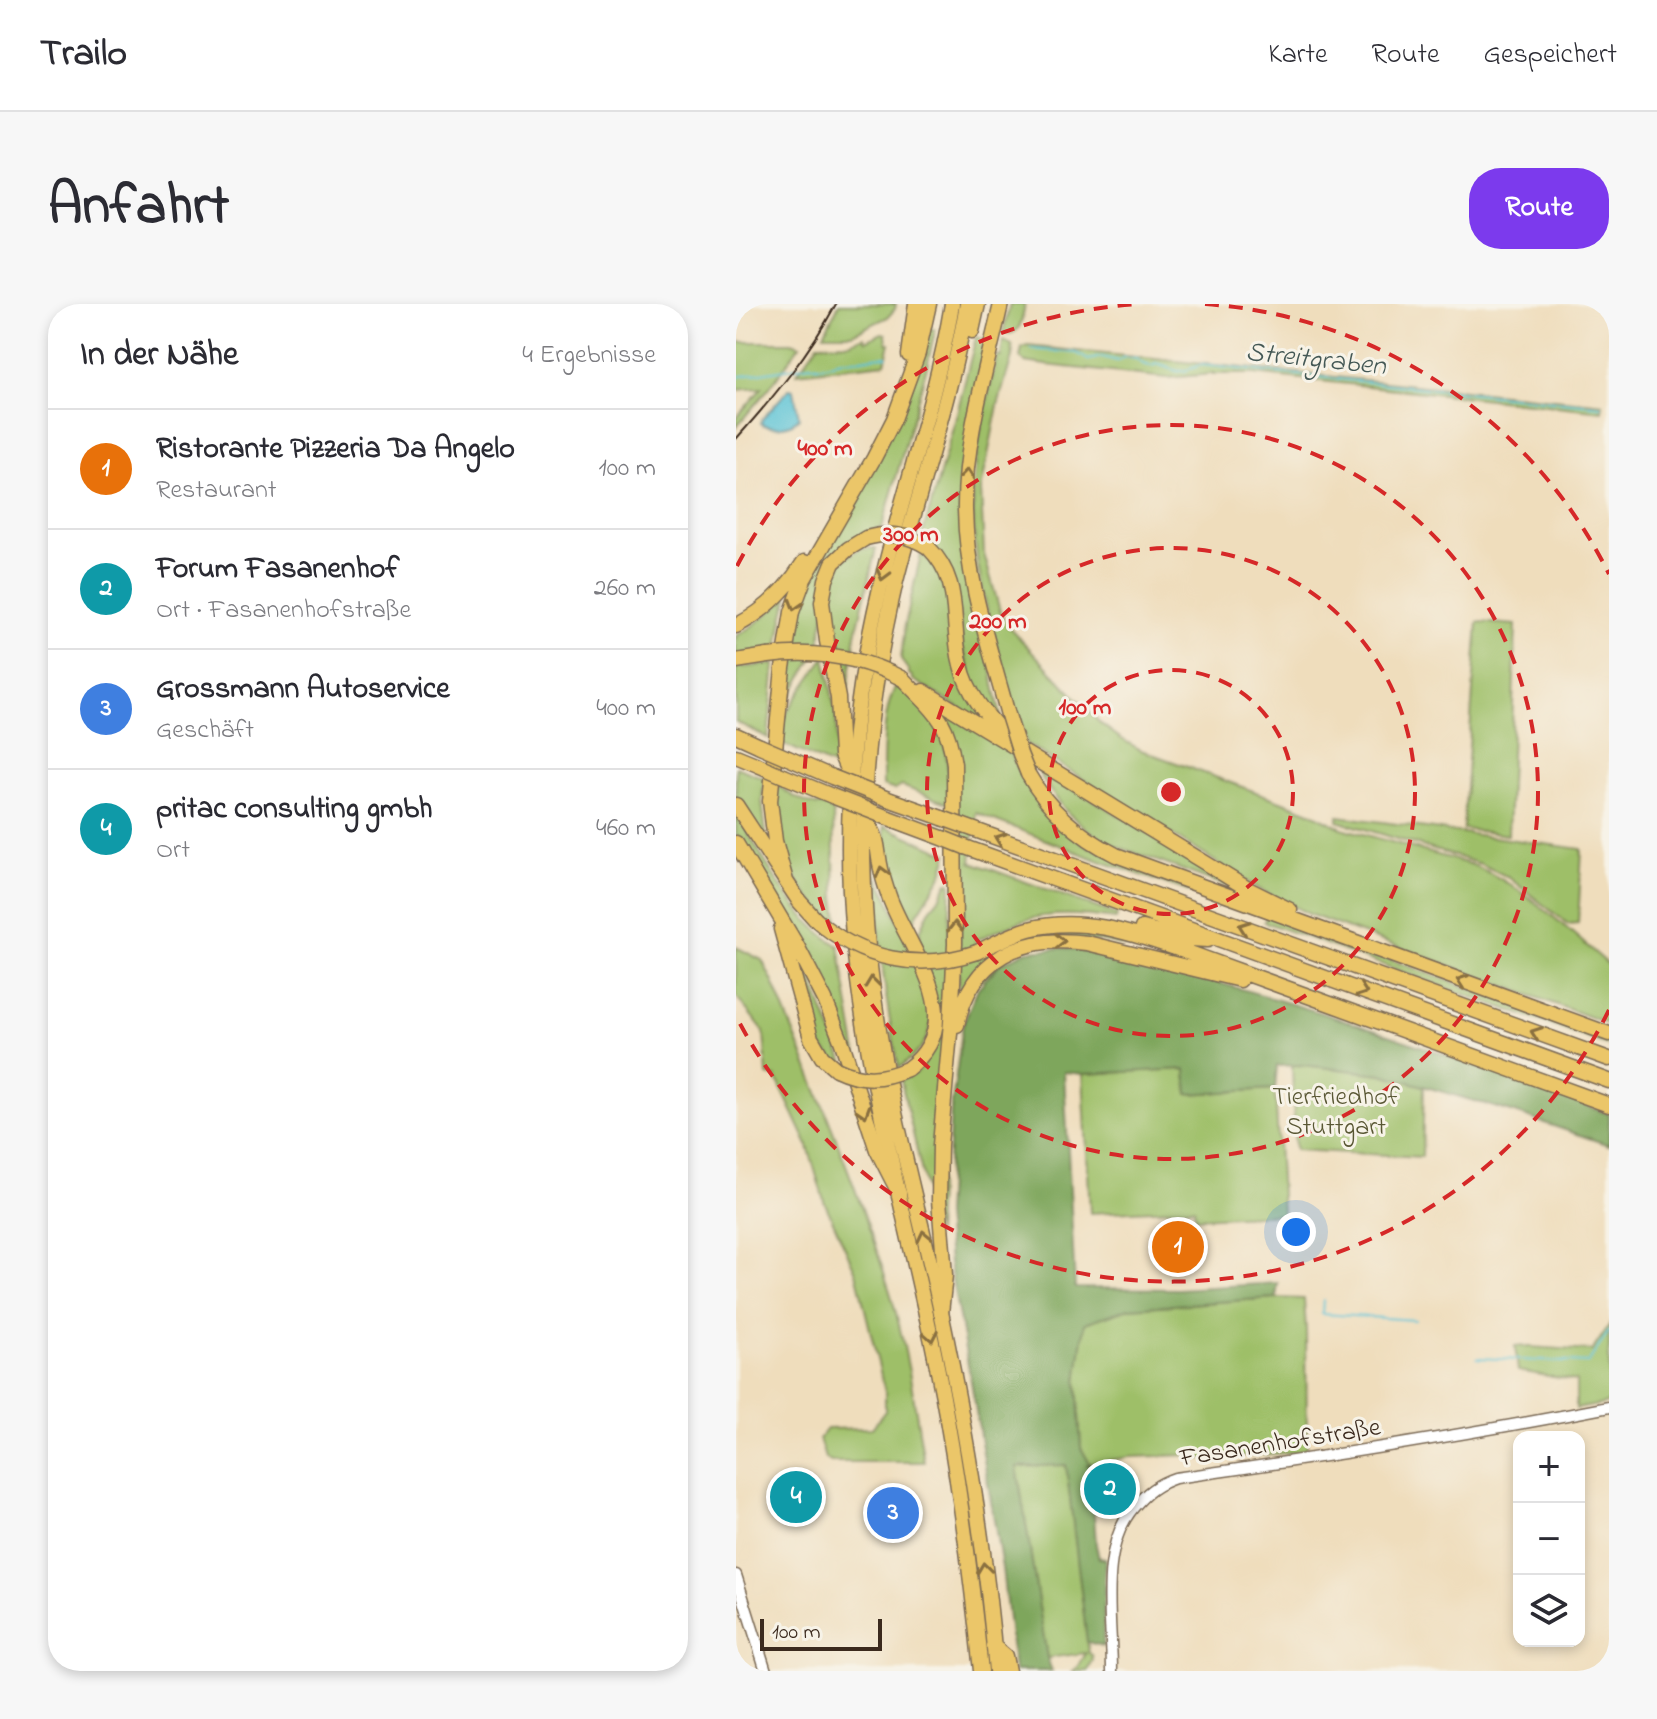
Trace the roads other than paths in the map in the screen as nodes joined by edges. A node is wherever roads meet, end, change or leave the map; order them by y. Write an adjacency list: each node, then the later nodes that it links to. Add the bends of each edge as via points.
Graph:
1 (952, 304): 6 (highway)
2 (967, 304): 6 (highway)
3 (978, 304): 6 (highway)
4 (1001, 304): 20 (highway, one-way to 4, bridge, via 1098,846 1054,811 1028,774 977,597 966,531 967,469)
5 (921, 315): 7 (highway, via 909,380 887,433)
6 (961, 329): 14 (highway, one-way to 14, via 930,407 874,612); 16 (highway, via 885,632 870,725)
7 (829, 535): 8 (highway, via 779,594); 18 (highway, one-way to 18, via 797,597 783,668 770,801)
8 (736, 626)
9 (736, 661): 10 (highway, bridge, via 829,655 873,665)
10 (903, 679): 12 (highway); 26 (highway, one-way to 10, via 955,944 954,764 939,716)
11 (736, 735): 25 (highway, one-way to 11, bridge, via 888,799)
12 (1015, 746): 14 (highway, bridge, via 967,684 944,566 913,538 883,534 866,538 833,563 822,602 838,698 841,755); 20 (highway)
13 (736, 756): 22 (highway, bridge)
14 (851, 779): 29 (highway, via 849,870 857,978)
15 (736, 805): 18 (highway)
16 (864, 818): 19 (highway, one-way to 16, bridge, via 811,1038 822,1057 836,1069 872,1079 918,1061 937,1023 932,988 895,912 875,835); 30 (highway, one-way to 16, via 876,1012 866,925)
17 (736, 843): 19 (highway)
18 (786, 881): 21 (highway, bridge, via 827,929 858,948 891,959 926,963 961,958 1045,926)
19 (777, 913): 29 (highway, one-way to 29, via 825,1000 877,1150)
20 (1309, 925): 24 (highway, one-way to 20)
21 (1117, 930): 22 (highway, via 1141,928); 23 (highway)
22 (1224, 941): 27 (highway, one-way to 27)
23 (1286, 988): 26 (highway, one-way to 23, via 963,1004 981,973 1002,956 1041,941 1087,943); 28 (highway)
24 (1609, 1034)
25 (1609, 1059)
26 (947, 1060): 30 (highway, via 940,1168 945,1275)
27 (1609, 1081)
28 (1609, 1105)
29 (899, 1193): 34 (highway, one-way to 34, via 949,1427)
30 (941, 1313): 33 (highway, one-way to 30, via 976,1508)
31 (1609, 1407): 38 (street, Fasanenhofstraße, via 1159,1484 1129,1512 1112,1550)
32 (736, 1575): 35 (street)
33 (993, 1646): 36 (highway); 37 (highway, via 1005,1656)
34 (979, 1669)
35 (766, 1671)
36 (996, 1671)
37 (1008, 1671)
38 (1112, 1671)

